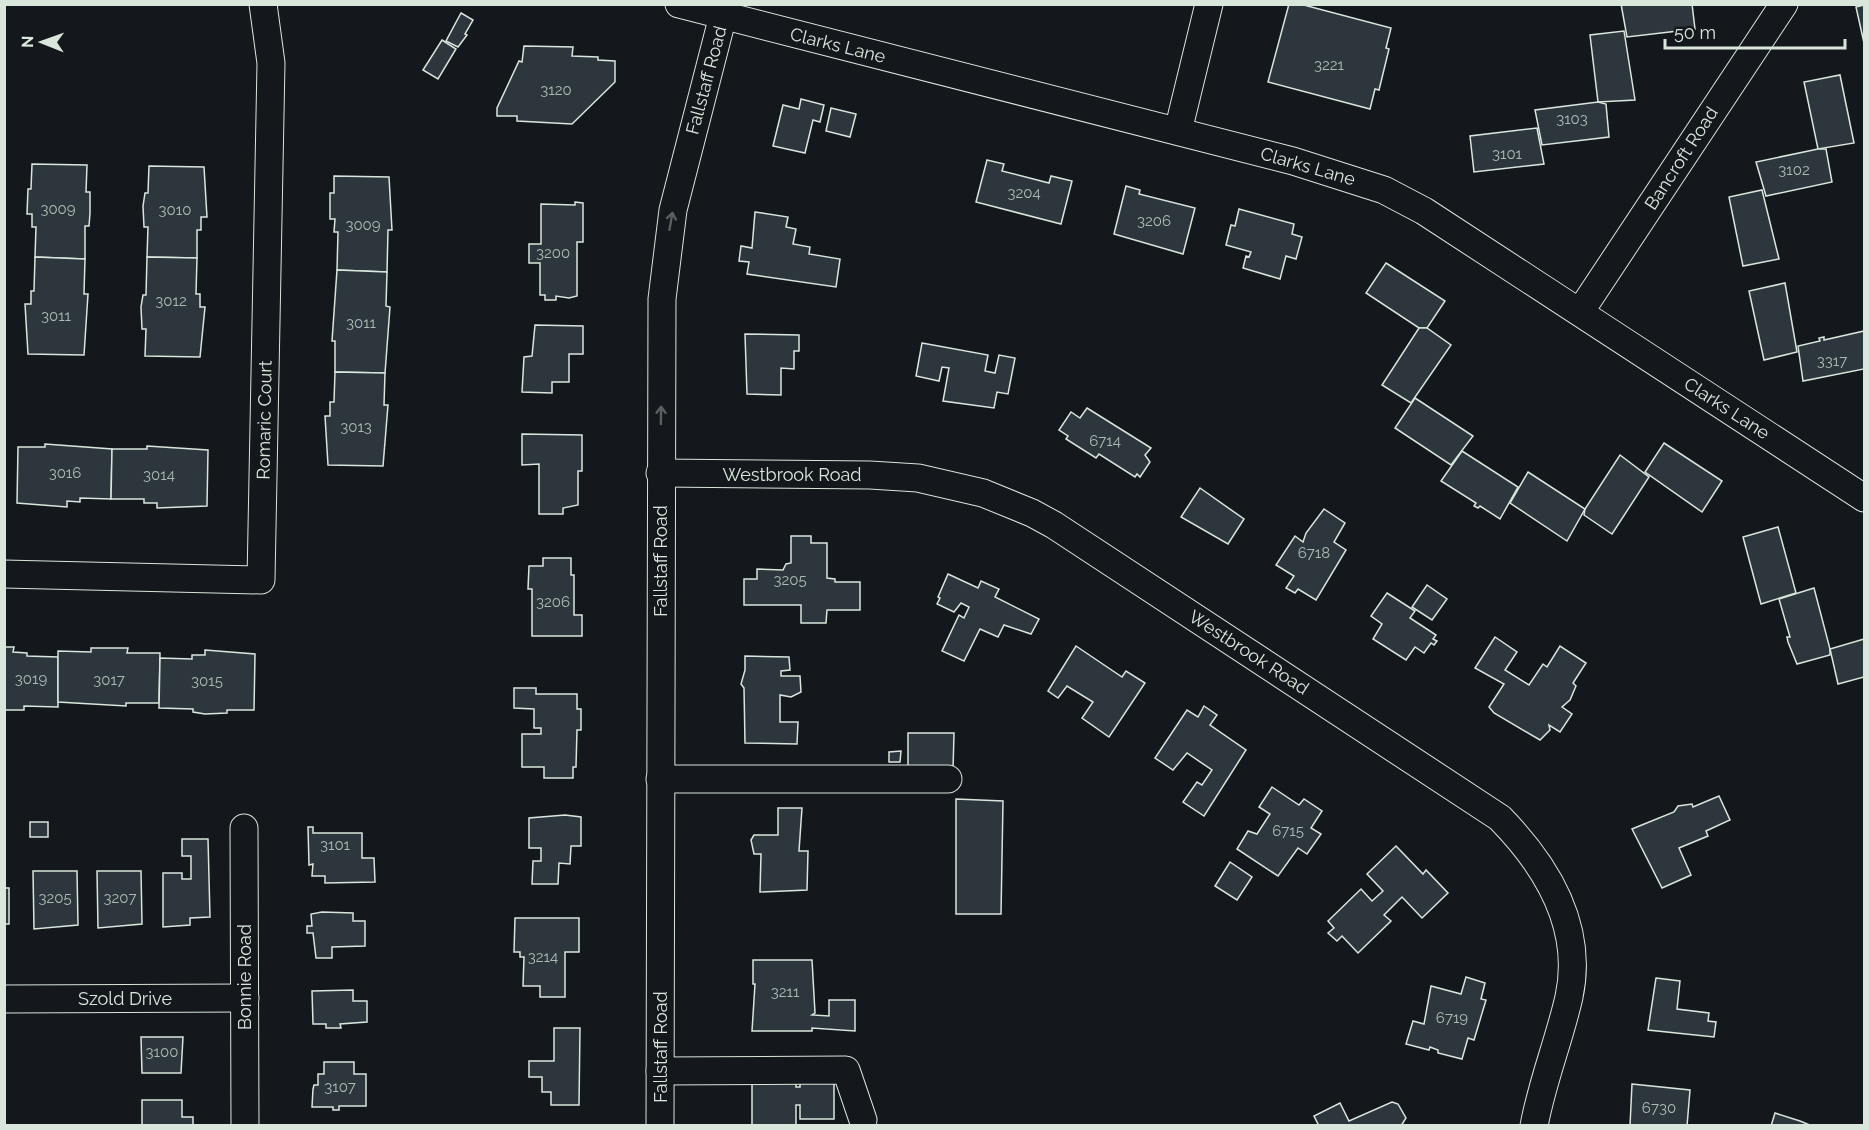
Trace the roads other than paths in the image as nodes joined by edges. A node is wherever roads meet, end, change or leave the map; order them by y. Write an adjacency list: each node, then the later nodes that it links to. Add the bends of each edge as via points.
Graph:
1 (262, 4): 10 (street, Romaric Court, via 271,63 261,580)
2 (679, 4): 5 (street, Clarks Lane)
3 (1209, 4): 6 (street)
4 (1784, 4): 7 (street, Bancroft Road)
5 (725, 10): 6 (street, Clarks Lane); 8 (street, Fallstaff Road, one-way to 5, via 662,299 668,237)
6 (1178, 131): 7 (street, Clarks Lane, via 1334,172 1384,190 1424,211)
7 (1580, 312): 9 (street, Clarks Lane)
8 (660, 473): 11 (street, Fallstaff Road); 20 (street, Westbrook Road, via 918,478 961,486 1006,501 1054,525 1500,818 1524,842 1559,898 1573,960 1569,996)
9 (1864, 498)
10 (4, 574)
11 (660, 779): 12 (street); 16 (street, Fallstaff Road)
12 (948, 779)
13 (244, 828): 14 (street, Bonnie Road)
14 (245, 998): 15 (street, Szold Drive); 18 (street, Bonnie Road)
15 (4, 999)
16 (660, 1071): 17 (street, via 846,1070); 19 (street, Fallstaff Road)
17 (863, 1120)
18 (245, 1125)
19 (660, 1125)
20 (1534, 1125)

